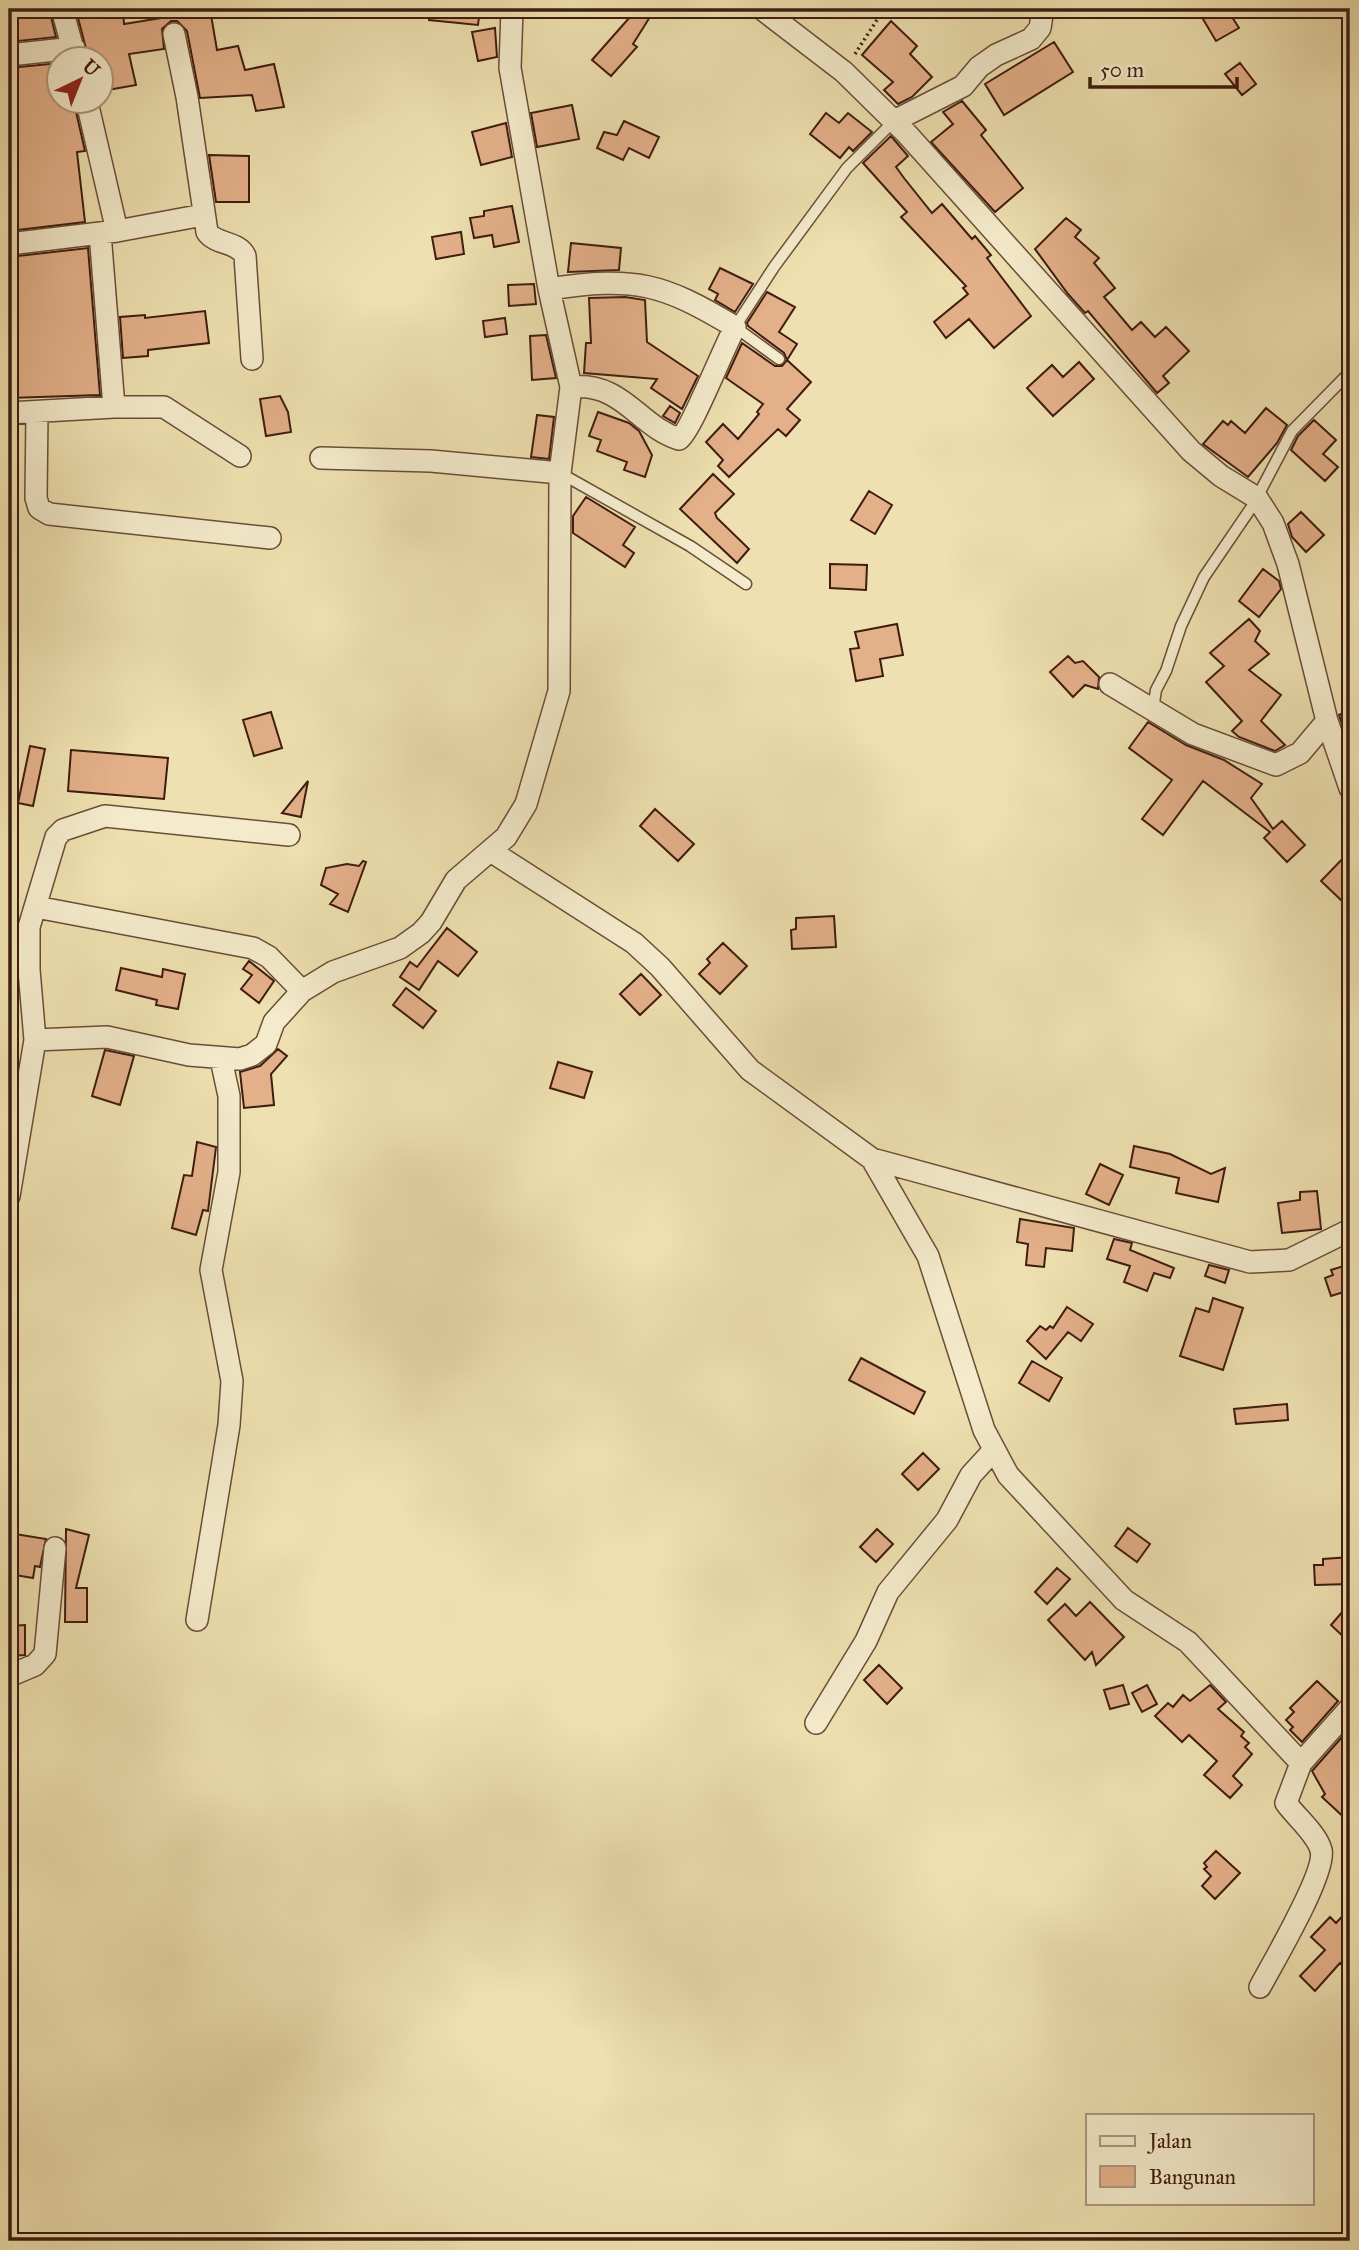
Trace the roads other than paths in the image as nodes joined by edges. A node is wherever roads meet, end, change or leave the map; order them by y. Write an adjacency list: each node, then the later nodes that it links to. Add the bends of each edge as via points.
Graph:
1 (62, 9): 6 (street)
2 (512, 9): 14 (street, via 510,68)
3 (762, 9): 10 (street, via 844,72)
4 (1043, 9): 10 (street, via 1040,28 1031,39 996,55 963,86)
5 (174, 34): 11 (street)
6 (73, 46)
7 (46, 54): 8 (street)
8 (9, 55)
9 (88, 116): 12 (street)
10 (894, 121): 15 (lane, via 847,168); 26 (street, via 1191,451)
11 (203, 215): 12 (street); 16 (street, via 209,236 245,254)
12 (109, 232): 13 (street); 20 (street)
13 (9, 244)
14 (549, 289): 15 (street, via 602,281 663,289); 19 (street)
15 (735, 327): 17 (lane); 19 (street, via 690,428 678,439 609,393)
16 (252, 359)
17 (779, 359)
18 (1350, 372): 26 (lane, via 1292,431)
19 (570, 387): 25 (street)
20 (114, 407): 21 (street); 23 (street, via 167,408)
21 (37, 412): 22 (street); 27 (street, via 36,498 39,508 49,514)
22 (9, 414)
23 (240, 456)
24 (321, 458): 25 (street, via 431,461)
25 (560, 473): 28 (lane, via 690,546); 34 (street, via 559,691 526,804 517,823)
26 (1257, 498): 30 (lane, via 1195,595 1156,690); 31 (street, via 1289,564)
27 (270, 538)
28 (746, 584)
29 (1110, 684): 30 (street)
30 (1153, 709): 31 (street, via 1193,734 1276,765 1300,753)
31 (1327, 721): 32 (street)
32 (1350, 789)
33 (289, 835): 35 (street, via 97,817 56,837)
34 (492, 852): 36 (street, via 456,880 431,922 410,942 333,972); 39 (street, via 634,943 750,1070)
35 (36, 906): 36 (street, via 253,947); 37 (street, via 29,941)
36 (302, 991): 38 (street, via 274,1023 261,1050 246,1058)
37 (35, 1040): 38 (street, via 107,1037); 40 (street)
38 (221, 1059): 44 (street, via 230,1106 229,1172 211,1270 232,1381)
39 (872, 1159): 41 (street, via 1250,1262 1289,1260); 42 (street, via 933,1268)
40 (9, 1196)
41 (1350, 1230)
42 (993, 1451): 47 (street, via 971,1475 947,1520 888,1592 866,1641); 48 (street, via 1025,1495 1124,1600 1188,1642)
43 (55, 1548): 45 (street, via 45,1654 35,1665)
44 (197, 1619)
45 (9, 1676)
46 (1350, 1708): 48 (street)
47 (816, 1723)
48 (1301, 1763): 49 (street, via 1286,1802 1322,1856 1310,1892)
49 (1260, 1987)

